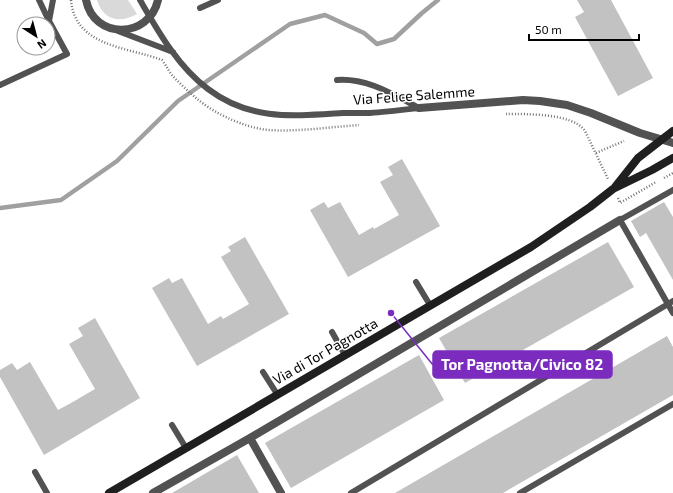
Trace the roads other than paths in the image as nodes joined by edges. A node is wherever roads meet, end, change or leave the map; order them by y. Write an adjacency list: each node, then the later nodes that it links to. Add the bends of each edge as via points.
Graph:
1 (39, 0): 8 (lane)
2 (53, 0): 9 (lane)
3 (86, 0): 11 (street, via 94,17)
4 (140, 0): 10 (lane, Via Felice Salemme)
5 (158, 0): 10 (street)
6 (218, 0): 7 (lane)
7 (200, 8)
8 (47, 16)
9 (50, 16)
10 (150, 17): 11 (street, via 129,29); 13 (lane, Via Felice Salemme)
11 (110, 28): 13 (lane)
12 (56, 34): 16 (lane, via 67,54)
13 (173, 52): 17 (lane, Via Felice Salemme, via 197,80 212,92 230,103 250,110 274,115 319,115)
14 (0, 77): 16 (lane)
15 (337, 80): 17 (lane, via 368,83)
16 (2, 84)
17 (419, 108): 20 (street, Via Felice Salemme, via 540,101 567,105)
18 (673, 130): 20 (street, Via di Tor Pagnotta)
19 (673, 138): 20 (lane)
20 (660, 139): 21 (street, Via Felice Salemme); 23 (street, Via di Tor Pagnotta, via 638,158)
21 (673, 143)
22 (673, 158): 23 (street, Via di Tor Pagnotta)
23 (613, 189): 28 (street, Via di Tor Pagnotta, via 531,247)
24 (673, 190): 25 (lane)
25 (620, 220): 27 (lane); 36 (street)
26 (416, 282): 28 (lane)
27 (671, 303): 29 (lane); 43 (lane)
28 (430, 305): 31 (street, Via di Tor Pagnotta)
29 (673, 312)
30 (332, 332): 31 (lane)
31 (345, 355): 33 (street, Via di Tor Pagnotta)
32 (263, 372): 33 (lane)
33 (277, 394): 37 (street, Via di Tor Pagnotta)
34 (673, 404): 44 (lane)
35 (172, 425): 37 (lane)
36 (250, 438): 41 (street); 42 (street)
37 (186, 448): 40 (street, Via di Tor Pagnotta)
38 (35, 472): 39 (lane)
39 (47, 493)
40 (109, 493)
41 (153, 493)
42 (281, 493)
43 (351, 493)
44 (520, 493)

